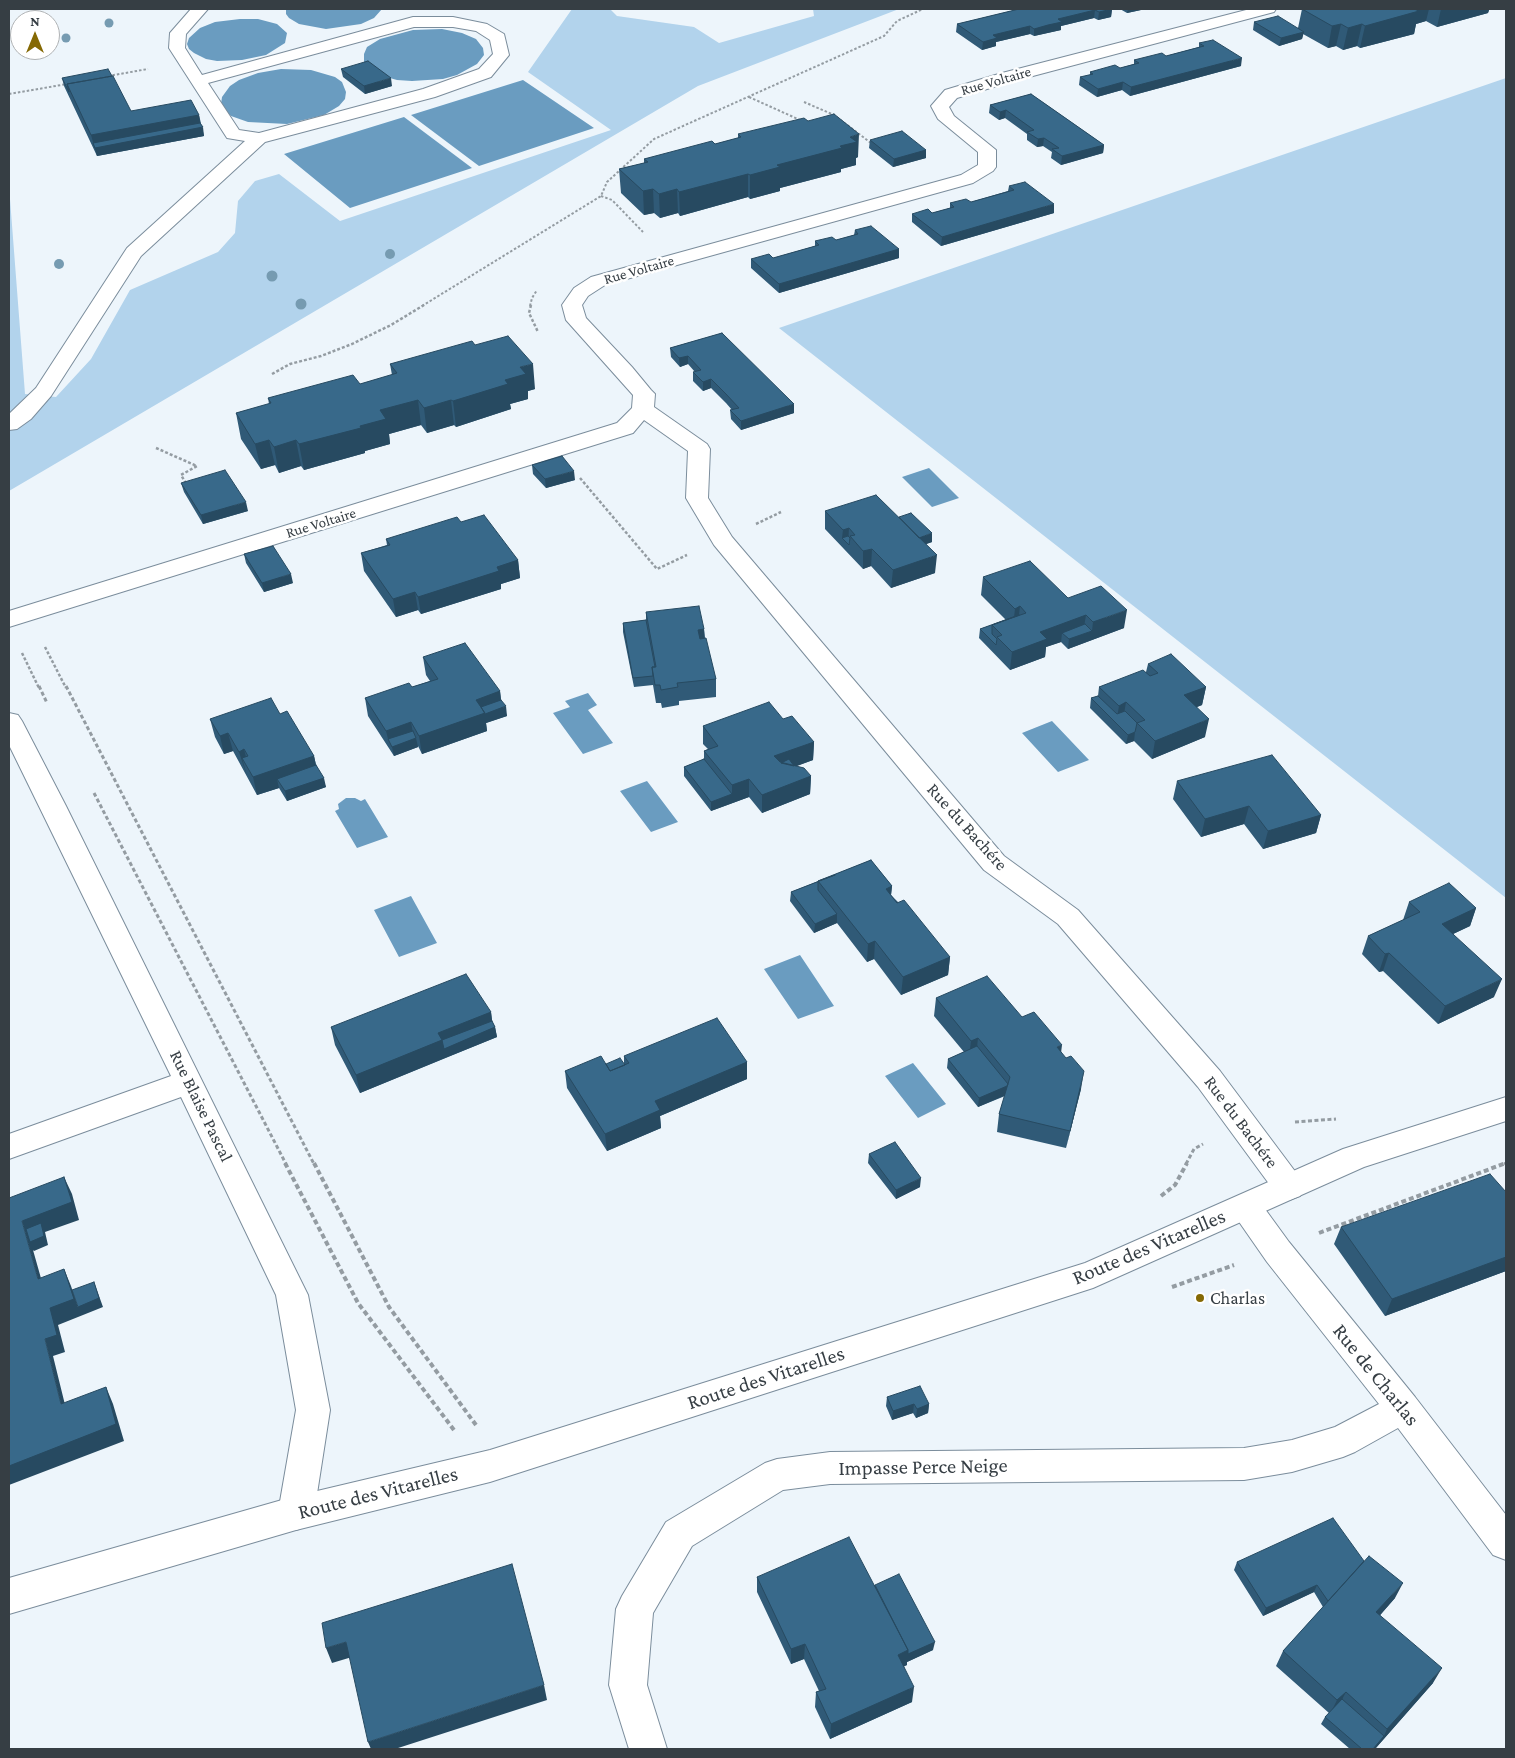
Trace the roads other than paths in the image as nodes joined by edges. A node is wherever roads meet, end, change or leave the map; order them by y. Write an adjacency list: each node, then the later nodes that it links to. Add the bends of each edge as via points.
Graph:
1 (200, 9): 3 (street, via 178,33 177,48)
2 (1268, 9): 5 (street, Rue Voltaire, via 951,94 940,106 947,120 987,150 987,167 968,179 598,281 581,292 572,305 576,320 644,394)
3 (198, 81): 4 (street, via 233,134); 4 (street, via 413,22 453,22 481,27 498,38 501,55 485,73 429,93)
4 (259, 138): 6 (street, via 134,252 44,392)
5 (643, 409): 7 (street, Rue Voltaire, via 625,428); 12 (street, Rue du Bachére, via 699,449 697,498 722,540 994,863 1068,917 1209,1078)
6 (9, 424)
7 (23, 620)
8 (9, 721): 9 (street, Rue Blaise Pascal)
9 (188, 1082): 11 (street); 15 (street, Rue Blaise Pascal, via 292,1295 313,1410)
10 (1506, 1108): 12 (street, Route des Vitarelles, via 1354,1158)
11 (9, 1147)
12 (1289, 1187): 13 (street, Route des Vitarelles)
13 (1246, 1207): 14 (street, Rue de Charlas); 15 (street, Route des Vitarelles, via 1093,1274 490,1466)
14 (1403, 1408): 16 (street, Rue de Charlas); 18 (street, Impasse Perce Neige, via 1343,1441 1292,1456 1244,1464 830,1468 777,1475 679,1534 635,1609 628,1685)
15 (296, 1513): 17 (street, Route des Vitarelles)
16 (1506, 1543)
17 (9, 1596)
18 (648, 1749)

